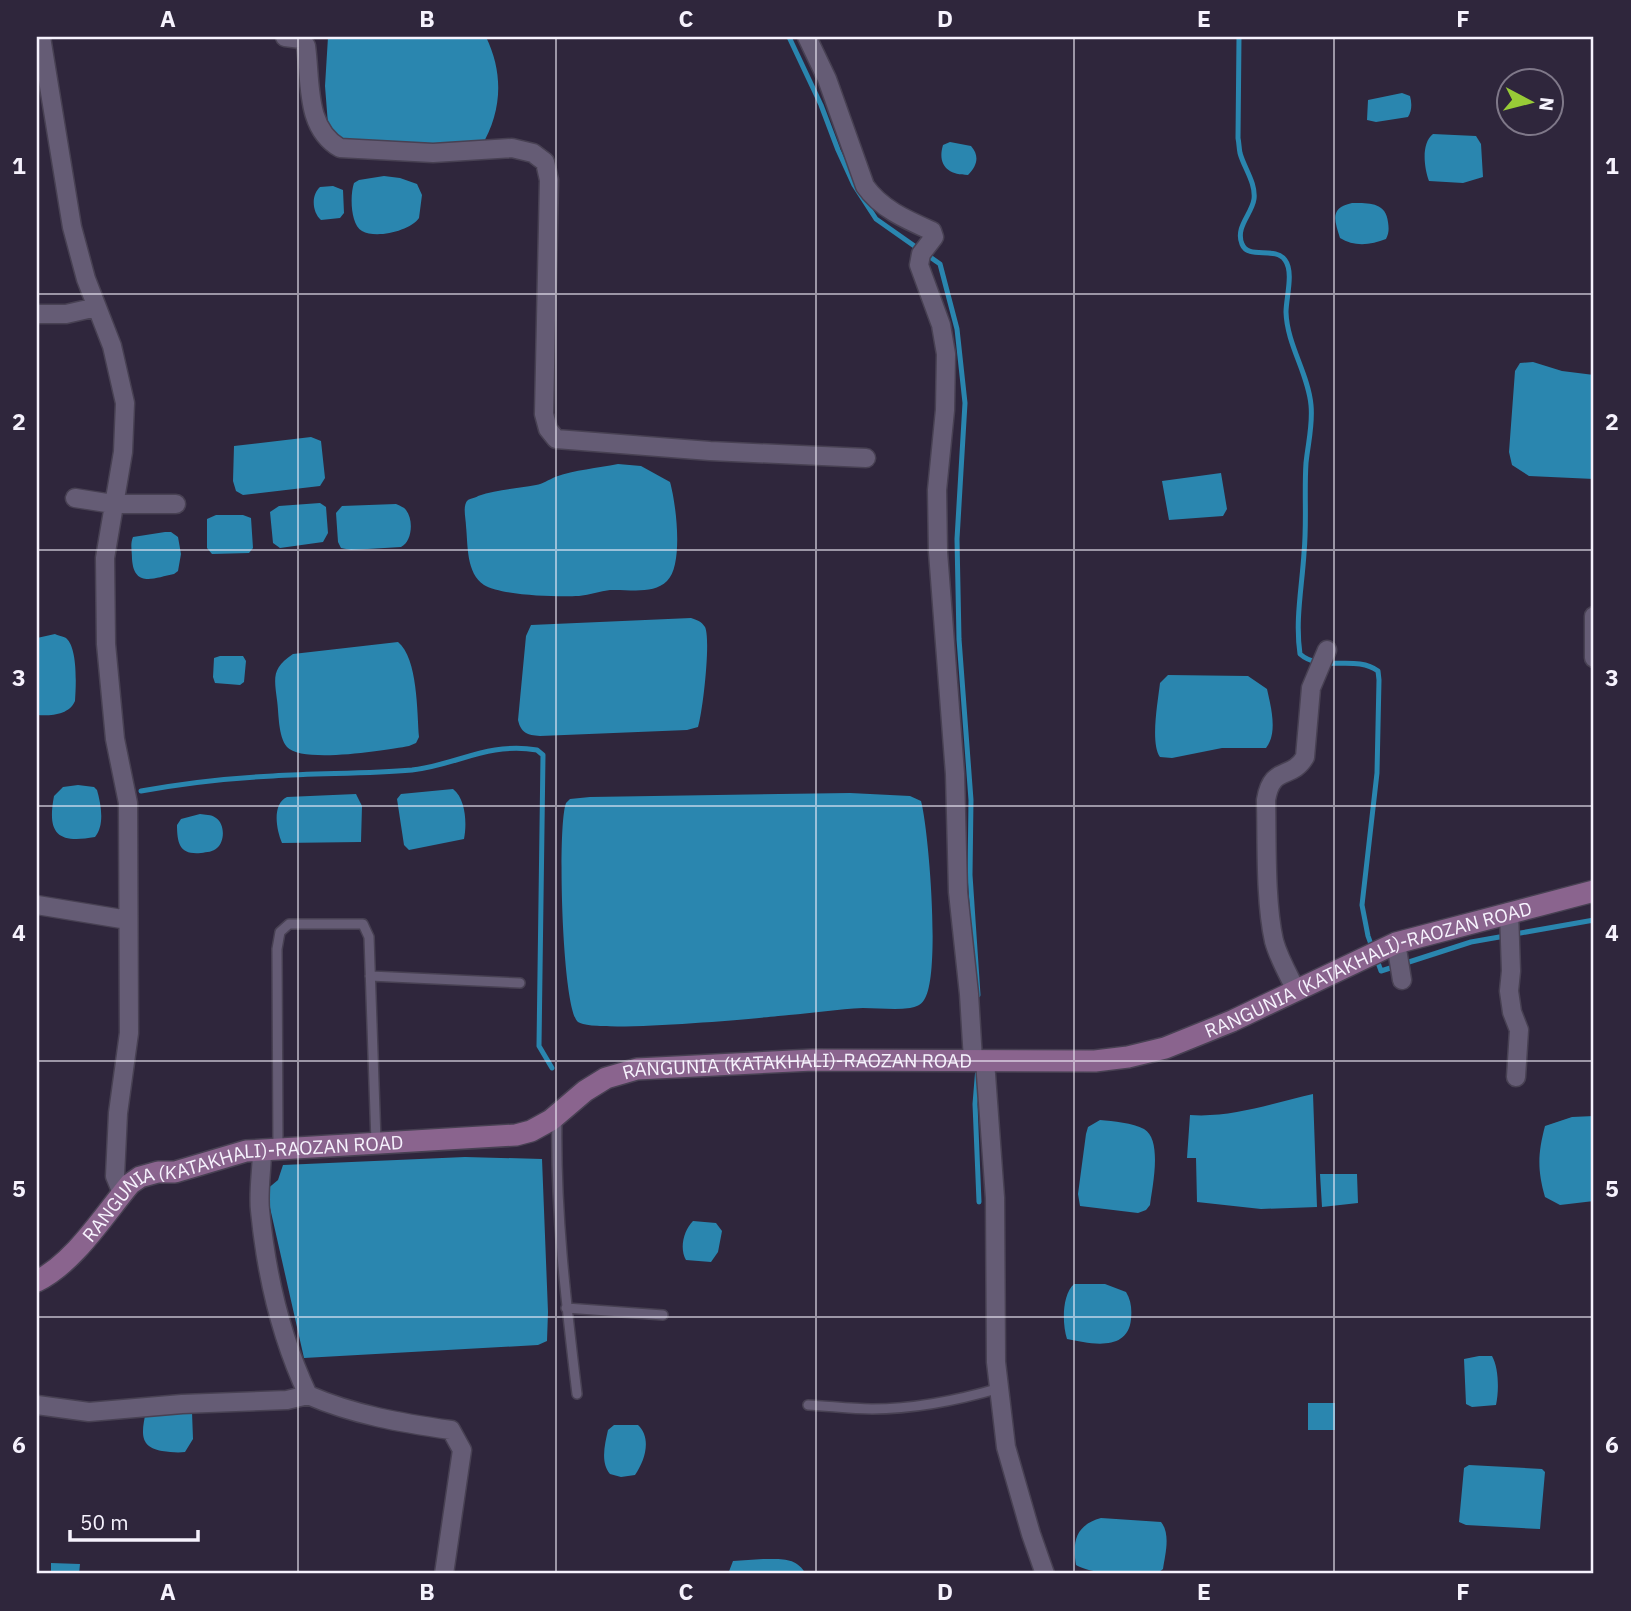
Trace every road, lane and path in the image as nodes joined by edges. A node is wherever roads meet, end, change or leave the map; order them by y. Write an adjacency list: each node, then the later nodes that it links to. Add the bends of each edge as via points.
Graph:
1 (41, 37): 4 (street, via 72,227)
2 (285, 37): 6 (street, via 301,39 306,46 313,113 327,140 340,148 433,153 512,148 533,153 545,162 549,180 544,414 556,439)
3 (807, 37): 20 (street, via 831,88 865,186 895,214 932,232 934,240 921,254 919,265 946,354 938,552 955,774 958,892)
4 (97, 307): 5 (street); 8 (street, via 125,403 123,452)
5 (37, 314)
6 (866, 458)
7 (75, 498): 8 (street)
8 (113, 504): 9 (street); 16 (street, via 105,558 106,644 115,738 128,803)
9 (176, 504)
10 (1594, 616): 12 (street)
11 (1327, 650): 19 (street, via 1311,688 1305,757 1300,766 1273,778 1266,800 1274,941)
12 (1594, 658)
13 (1594, 891): 15 (main road, RANGUNIA (KATAKHALI)-RAOZAN ROAD)
14 (37, 905): 16 (street)
15 (1510, 918): 19 (main road, RANGUNIA (KATAKHALI)-RAOZAN ROAD, via 1397,959 1360,960); 21 (street, via 1508,991 1519,1030)
16 (128, 920): 25 (street, via 129,1033 115,1176)
17 (370, 976): 18 (lane); 23 (lane); 24 (lane, via 369,937 363,924 289,924 280,932)
18 (520, 983)
19 (1296, 990): 20 (main road, RANGUNIA (KATAKHALI)-RAOZAN ROAD, via 1165,1048 1128,1057)
20 (979, 1060): 22 (main road, RANGUNIA (KATAKHALI)-RAOZAN ROAD, via 813,1060 637,1069 606,1078); 29 (street, via 995,1198)
21 (1516, 1077)
22 (557, 1115): 23 (main road, RANGUNIA (KATAKHALI)-RAOZAN ROAD, via 516,1135); 27 (lane)
23 (376, 1142): 24 (main road, RANGUNIA (KATAKHALI)-RAOZAN ROAD)
24 (270, 1149): 25 (main road, RANGUNIA (KATAKHALI)-RAOZAN ROAD, via 140,1177); 31 (street, via 259,1207 284,1334)
25 (122, 1193): 26 (main road, RANGUNIA (KATAKHALI)-RAOZAN ROAD, via 74,1252)
26 (37, 1280)
27 (566, 1308): 28 (lane); 30 (lane)
28 (663, 1315)
29 (1000, 1388): 33 (lane, via 939,1403 874,1409); 35 (street, via 1006,1447)
30 (577, 1394)
31 (308, 1395): 32 (street, via 89,1412); 34 (street, via 381,1419 451,1430 461,1450)
32 (37, 1405)
33 (808, 1405)
34 (444, 1574)
35 (1045, 1574)

